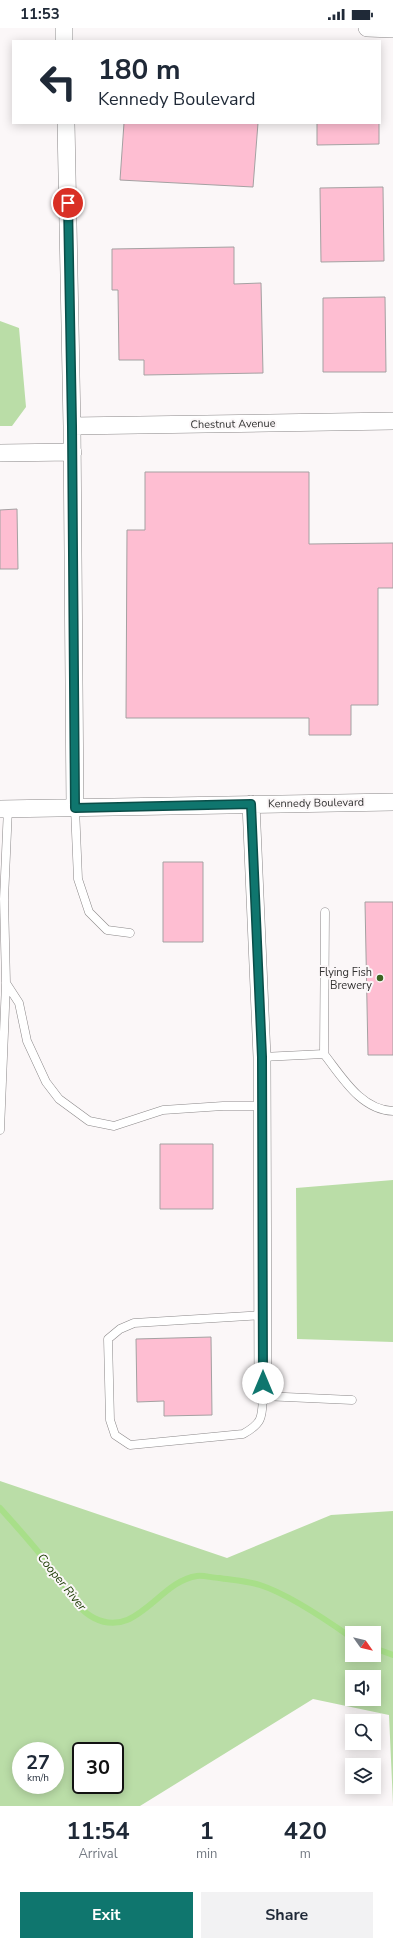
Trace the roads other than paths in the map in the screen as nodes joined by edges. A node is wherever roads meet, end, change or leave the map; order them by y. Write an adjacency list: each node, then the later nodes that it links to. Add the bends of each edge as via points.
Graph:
1 (64, 28): 4 (street)
2 (367, 28): 3 (street)
3 (393, 29)
4 (64, 40)
5 (66, 124): 7 (street)
6 (393, 421): 7 (street, Chestnut Avenue)
7 (72, 426): 8 (street)
8 (72, 452): 9 (street); 13 (street)
9 (0, 453)
10 (393, 802): 11 (street, Kennedy Boulevard)
11 (251, 804): 13 (street, Kennedy Boulevard); 18 (street)
12 (4, 808): 13 (street, Kennedy Boulevard); 16 (lane)
13 (75, 808): 15 (lane, via 78,879 89,912 107,930)
14 (325, 912): 17 (lane)
15 (130, 932)
16 (6, 983): 19 (lane); 20 (lane, via 19,1003 27,1040 46,1082 58,1099 89,1121 114,1126 163,1110)
17 (324, 1054): 18 (lane); 21 (lane, via 370,1106 382,1111)
18 (262, 1057): 20 (street)
19 (1, 1078): 22 (lane)
20 (263, 1106): 23 (street)
21 (393, 1111)
22 (0, 1130)
23 (263, 1315): 24 (street); 24 (lane, via 134,1322 108,1339 110,1420 115,1435 130,1445 243,1434 255,1428 262,1418)
24 (263, 1396): 25 (lane)
25 (352, 1400)

